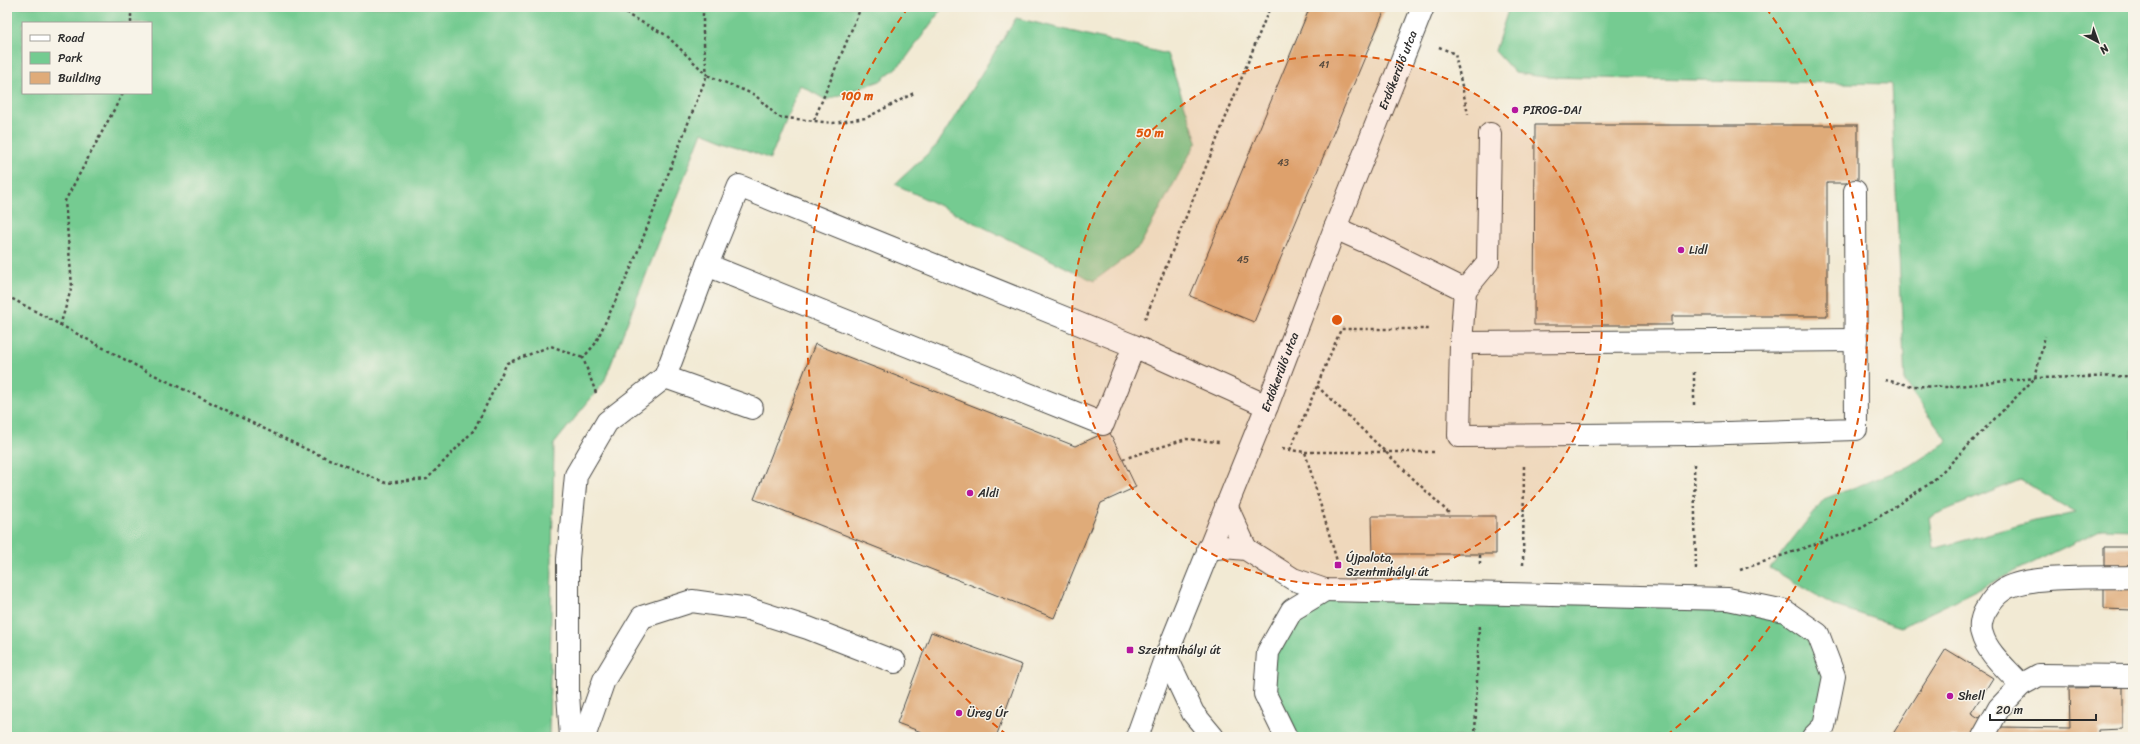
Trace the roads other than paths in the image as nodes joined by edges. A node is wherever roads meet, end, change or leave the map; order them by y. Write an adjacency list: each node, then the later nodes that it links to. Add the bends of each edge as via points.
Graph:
1 (1423, 7): 4 (street, Erdőkerülő utca)
2 (1490, 134): 6 (street, via 1488,262)
3 (1855, 191): 8 (street)
4 (1335, 228): 6 (street); 11 (street, Erdőkerülő utca)
5 (707, 265): 9 (street, via 1102,424); 9 (street, via 739,186); 10 (street)
6 (1465, 290): 7 (street)
7 (1461, 335): 8 (street); 8 (street, via 1459,436 1694,434 1856,429)
8 (1856, 340)
9 (1134, 346): 11 (street)
10 (665, 377): 12 (street); 23 (street, via 607,422 576,475 568,559 568,694)
11 (1267, 406): 13 (street, Erdőkerülő utca)
12 (752, 408)
13 (1226, 505): 14 (street, Erdőkerülő utca); 15 (street)
14 (1208, 549): 15 (street); 18 (street, Erdőkerülő utca)
15 (1246, 549): 17 (street, via 1293,578)
16 (2133, 577): 21 (street, via 2028,580 2004,589 1991,601 1984,611 1981,634 1988,647)
17 (1325, 590): 27 (street, via 1292,610 1268,652 1265,694); 28 (street, via 1728,599 1784,611 1818,634 1834,676 1824,726)
18 (1166, 656): 22 (street, Erdőkerülő utca); 26 (street, via 1193,713)
19 (895, 662): 24 (street, via 749,608 692,602 642,617 604,680)
20 (2133, 676): 21 (street, via 2039,675)
21 (2020, 685): 29 (street, via 1999,708)
22 (1140, 728): 25 (street)
23 (571, 737)
24 (584, 737)
25 (1126, 737)
26 (1213, 737)
27 (1286, 737)
28 (1813, 737)
29 (1983, 737)

